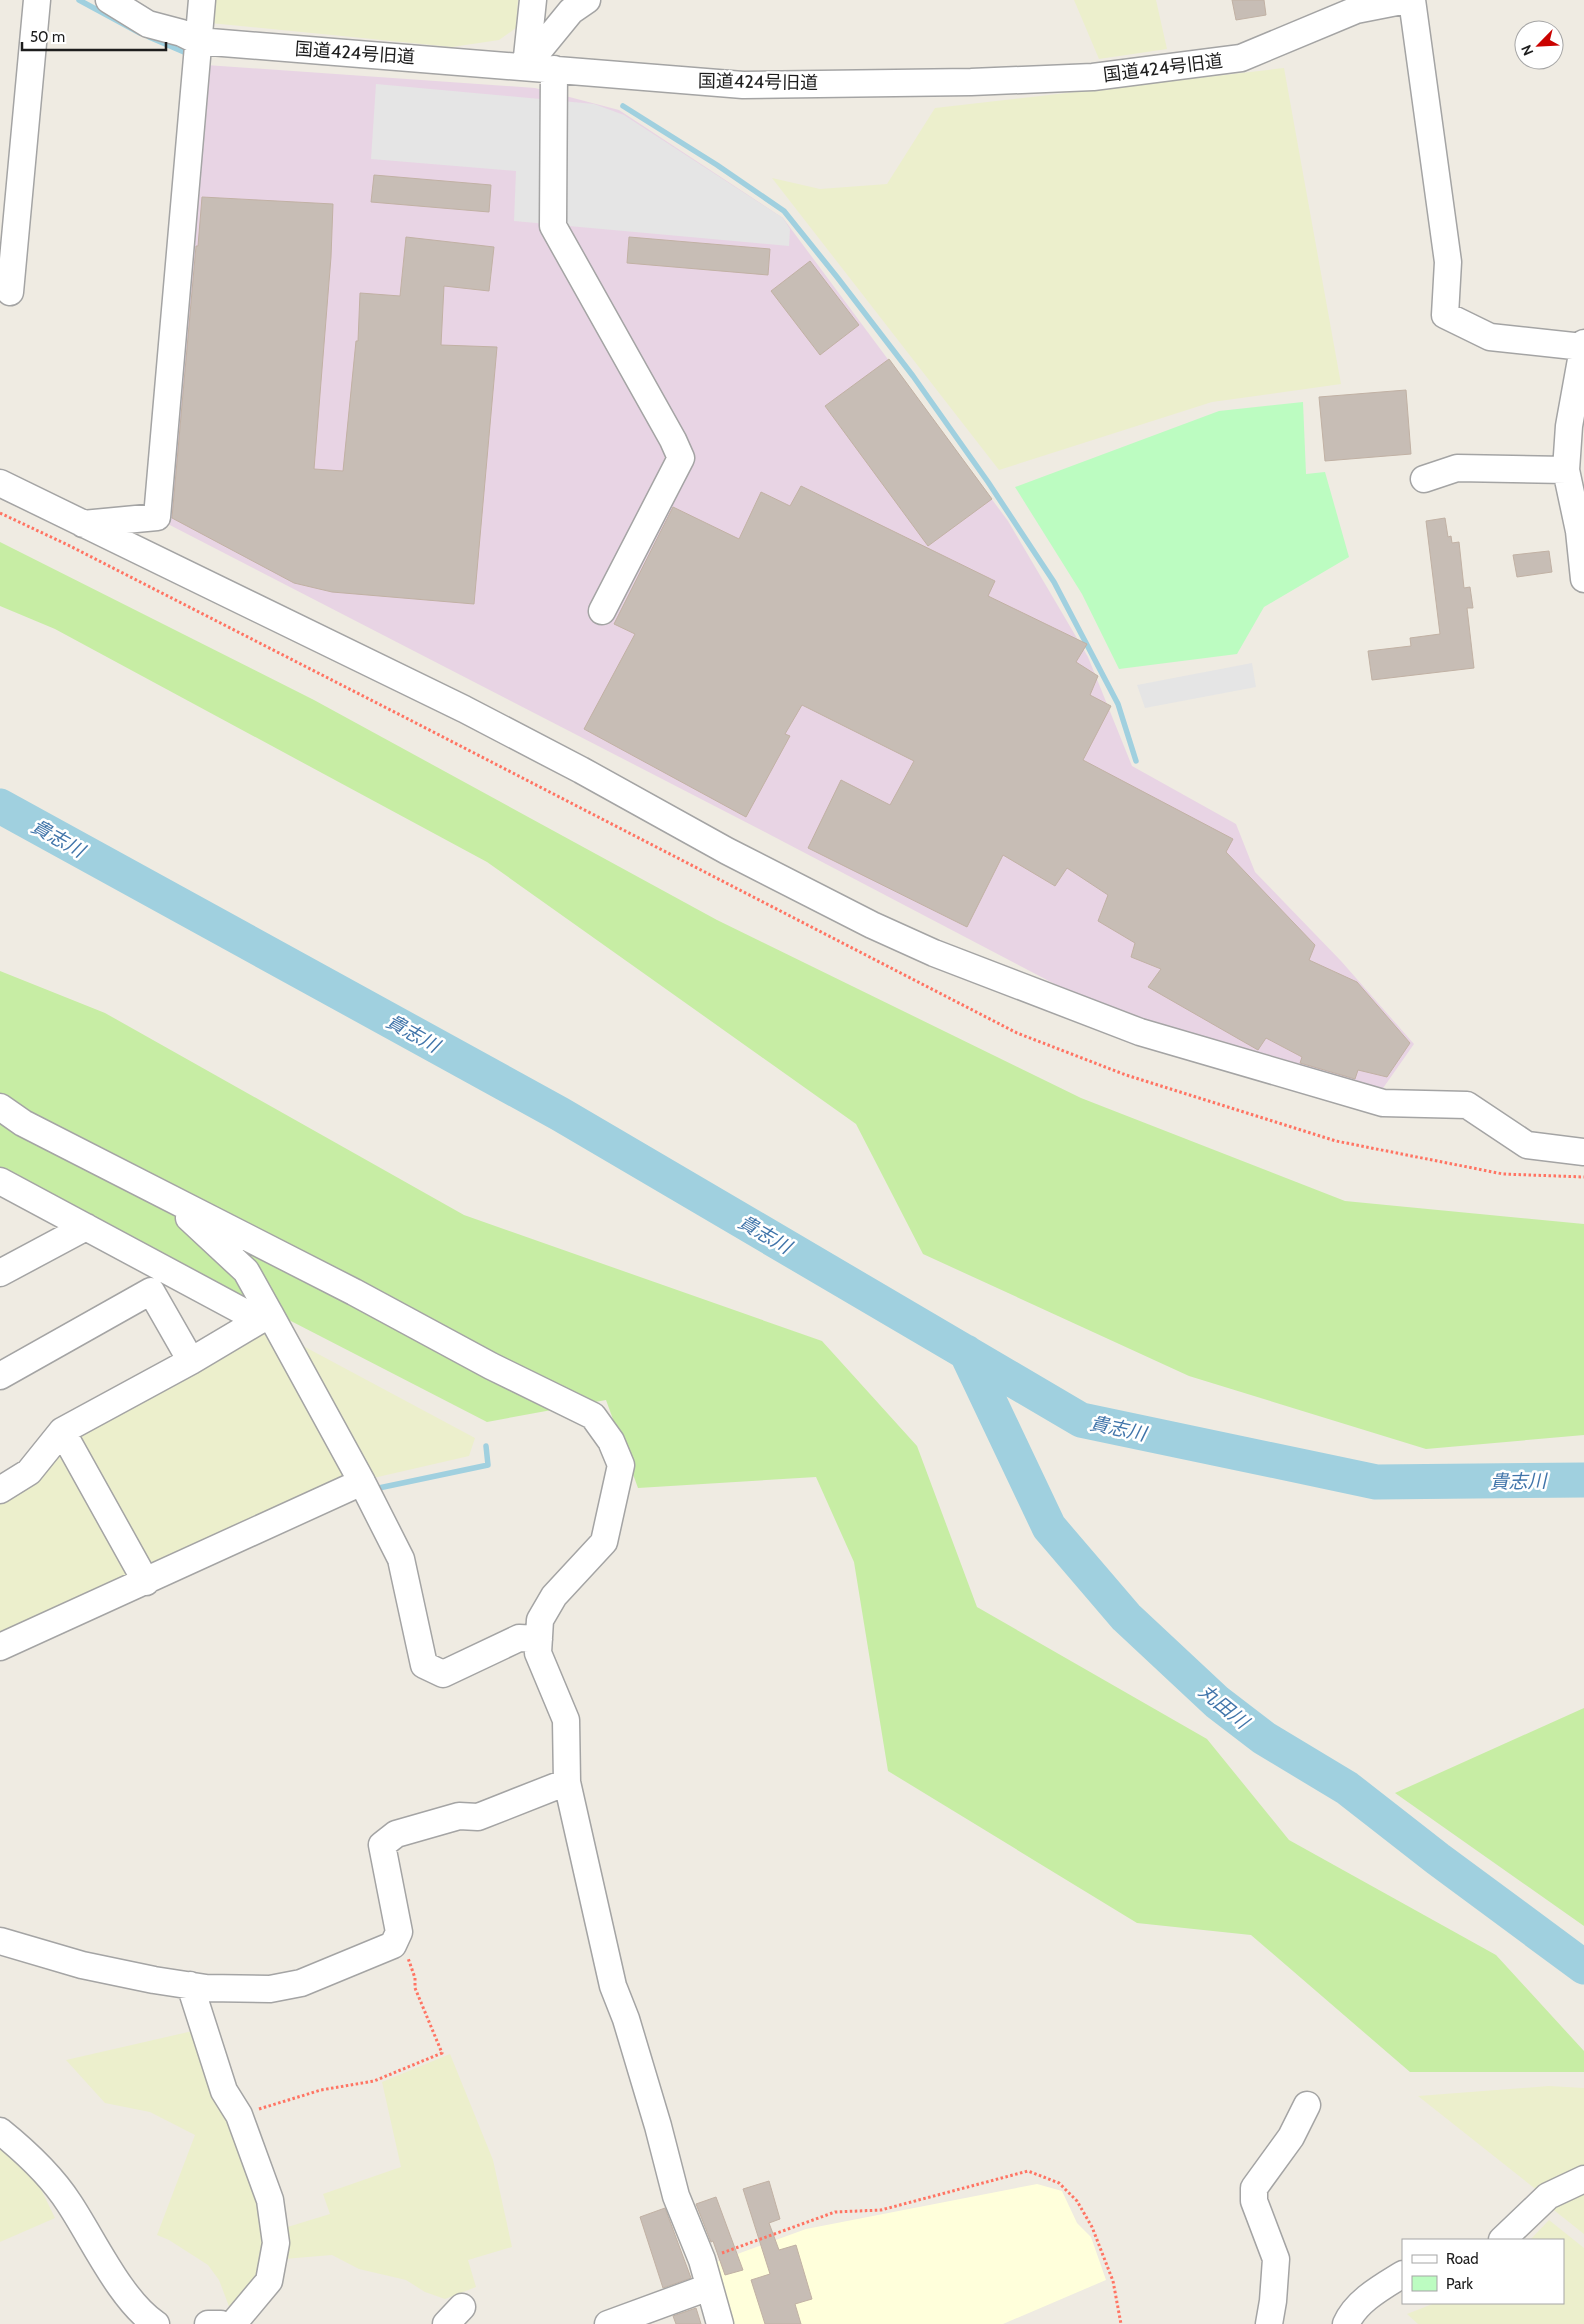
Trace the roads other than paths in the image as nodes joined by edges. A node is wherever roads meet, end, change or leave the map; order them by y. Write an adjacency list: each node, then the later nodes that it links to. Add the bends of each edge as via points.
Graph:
1 (37, 0): 11 (street)
2 (109, 0): 8 (street, 国道424号旧道, via 148,24)
3 (202, 0): 8 (street)
4 (532, 0): 9 (street)
5 (587, 0): 9 (street, via 571,11)
6 (1407, 0): 10 (street, 国道424号旧道, via 1356,10 1241,58 1093,77 742,85)
7 (1412, 0): 12 (street, via 1448,262 1445,315 1490,336)
8 (198, 41): 9 (street, 国道424号旧道); 16 (street, via 157,518)
9 (526, 66): 10 (street, 国道424号旧道)
10 (554, 68): 18 (street, via 553,226 681,458)
11 (10, 292)
12 (1584, 345): 13 (street, via 1569,426)
13 (1566, 470): 14 (street, via 1457,468); 17 (street, via 1580,531)
14 (1424, 479)
15 (0, 483): 16 (street)
16 (82, 524): 20 (street, via 464,709 727,851 934,953 1140,1032 1384,1102 1467,1105 1527,1145)
17 (1584, 579)
18 (602, 610)
19 (0, 1107): 22 (street, via 23,1123)
20 (1584, 1152)
21 (0, 1181): 23 (street)
22 (177, 1202): 27 (street, via 185,1214 246,1271); 34 (street, via 593,1416 611,1441 621,1465 604,1542 554,1596 540,1620)
23 (86, 1227): 24 (street); 25 (street)
24 (125, 1248): 26 (street); 27 (street)
25 (0, 1273)
26 (151, 1291): 28 (street); 29 (street)
27 (265, 1317): 28 (street); 31 (street)
28 (191, 1361): 30 (street)
29 (0, 1376)
30 (62, 1431): 32 (street, via 29,1472); 33 (street)
31 (362, 1482): 33 (street); 34 (street, via 401,1559 424,1665 443,1674 519,1638)
32 (0, 1490)
33 (146, 1582): 35 (street)
34 (539, 1639): 36 (street, via 538,1653 566,1720)
35 (0, 1647)
36 (567, 1782): 38 (street, via 478,1817 459,1816 396,1834 382,1845 400,1932 393,1945 300,1983 270,1989); 44 (street, via 613,1986 626,2018 676,2196 702,2260)
37 (0, 1941): 38 (street, via 82,1965)
38 (190, 1985): 48 (street, via 224,2091 239,2115 270,2200 276,2244 269,2281)
39 (1307, 2104): 51 (street, via 1291,2137 1254,2188 1254,2201 1276,2260)
40 (0, 2131): 45 (street, via 29,2155 68,2201 143,2316)
41 (1584, 2179): 42 (street, via 1548,2196)
42 (1503, 2239)
43 (1402, 2275): 52 (street, via 1376,2291 1351,2313)
44 (709, 2287): 49 (street); 50 (street)
45 (156, 2324)
46 (208, 2324): 47 (street)
47 (221, 2324)
48 (233, 2324)
49 (608, 2324)
50 (720, 2324)
51 (1269, 2324)
52 (1346, 2324)

